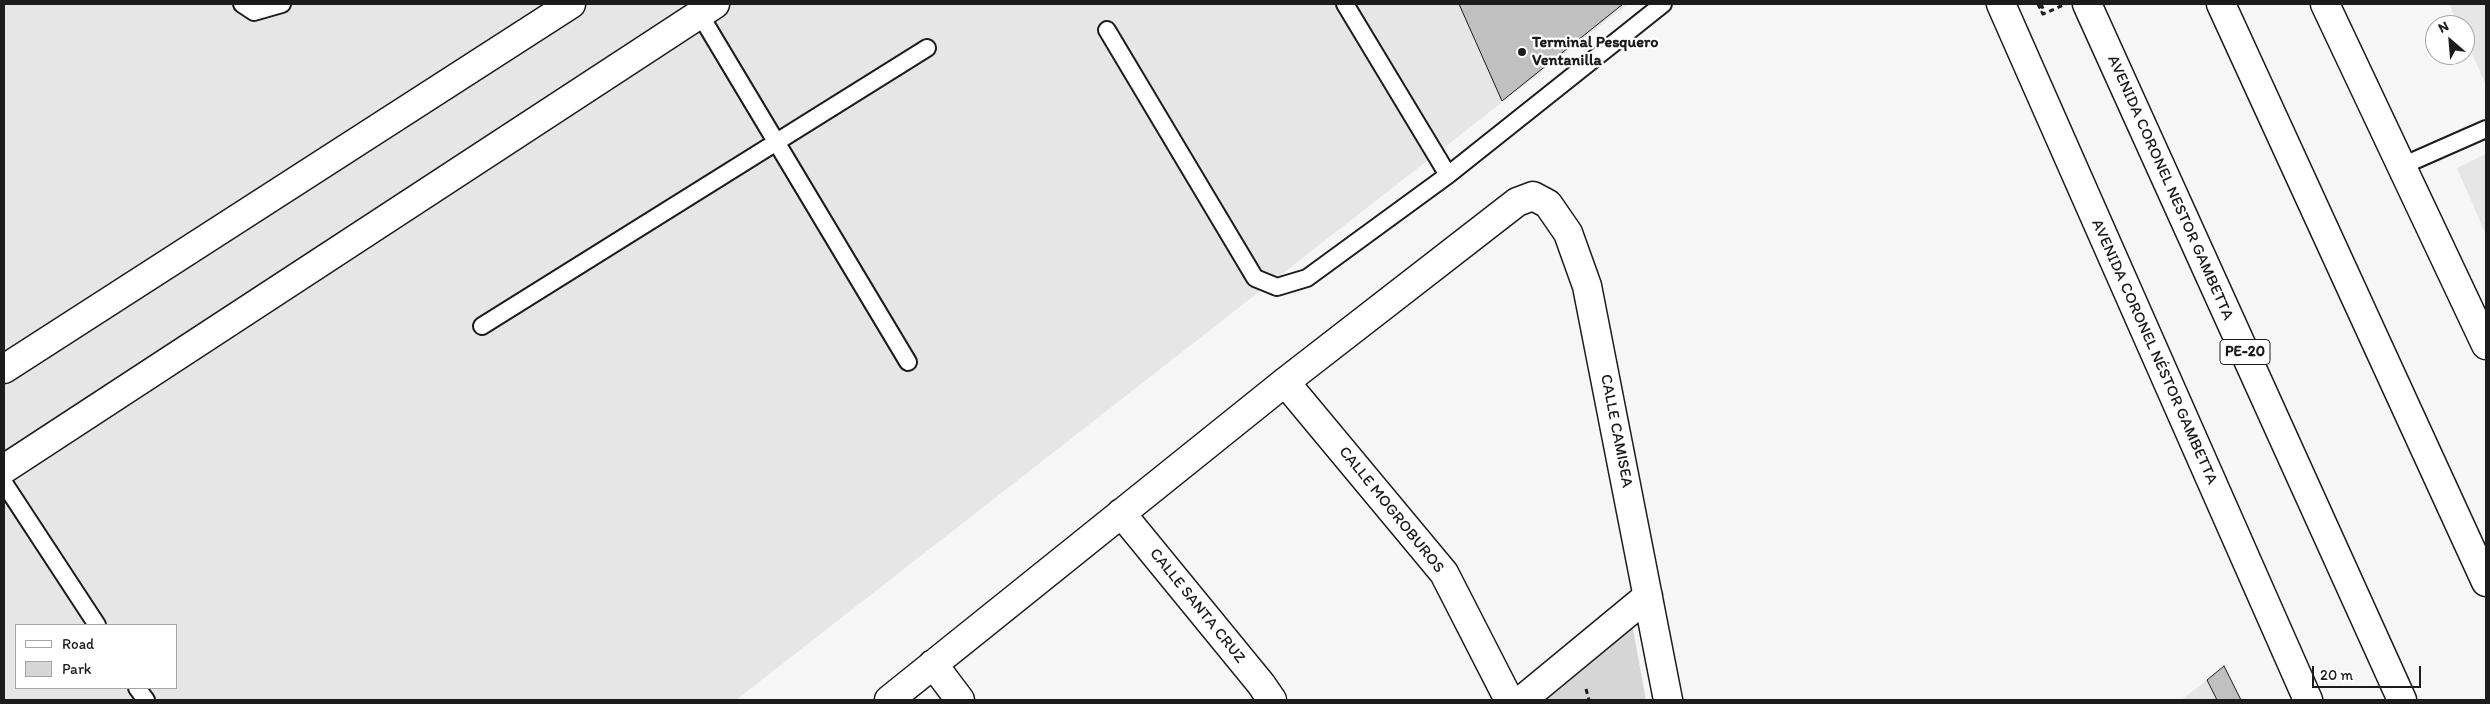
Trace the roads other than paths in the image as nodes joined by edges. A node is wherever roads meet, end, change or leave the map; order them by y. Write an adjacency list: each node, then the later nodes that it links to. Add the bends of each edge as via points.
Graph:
1 (242, 4): 2 (lane, via 254,12)
2 (282, 4)
3 (570, 4): 20 (main road)
4 (1346, 4): 16 (lane)
5 (1663, 4): 16 (lane)
6 (2001, 4): 37 (main road, AVENIDA CORONEL NÉSTOR GAMBETTA)
7 (2087, 4): 38 (main road, AVENIDA CORONEL NESTOR GAMBETTA / PE-20)
8 (2221, 4): 25 (main road)
9 (2325, 4): 15 (main road)
10 (703, 7): 14 (lane); 22 (main road)
11 (1107, 30): 16 (lane, via 1255,278 1277,287 1307,278)
12 (927, 48): 14 (lane)
13 (2486, 129): 15 (lane)
14 (776, 142): 17 (lane); 19 (lane)
15 (2402, 166): 18 (main road)
16 (1448, 175)
17 (482, 326)
18 (2486, 345)
19 (908, 362)
20 (4, 369)
21 (1285, 382): 24 (main road); 26 (main road, CALLE CAMISEA, via 1517,202 1533,196 1548,204 1568,233 1587,286); 34 (main road, CALLE MOGROBUROS, via 1444,573)
22 (4, 469)
23 (4, 483): 27 (lane)
24 (1121, 514): 28 (main road); 33 (main road, CALLE SANTA CRUZ)
25 (2486, 582)
26 (1648, 596): 35 (main road); 36 (main road, CALLE CAMISEA)
27 (96, 624)
28 (934, 664): 31 (main road); 32 (main road)
29 (139, 689): 30 (lane)
30 (146, 700)
31 (889, 700)
32 (960, 700)
33 (1272, 700)
34 (1509, 700)
35 (1522, 700)
36 (1668, 700)
37 (2308, 700)
38 (2402, 700)

